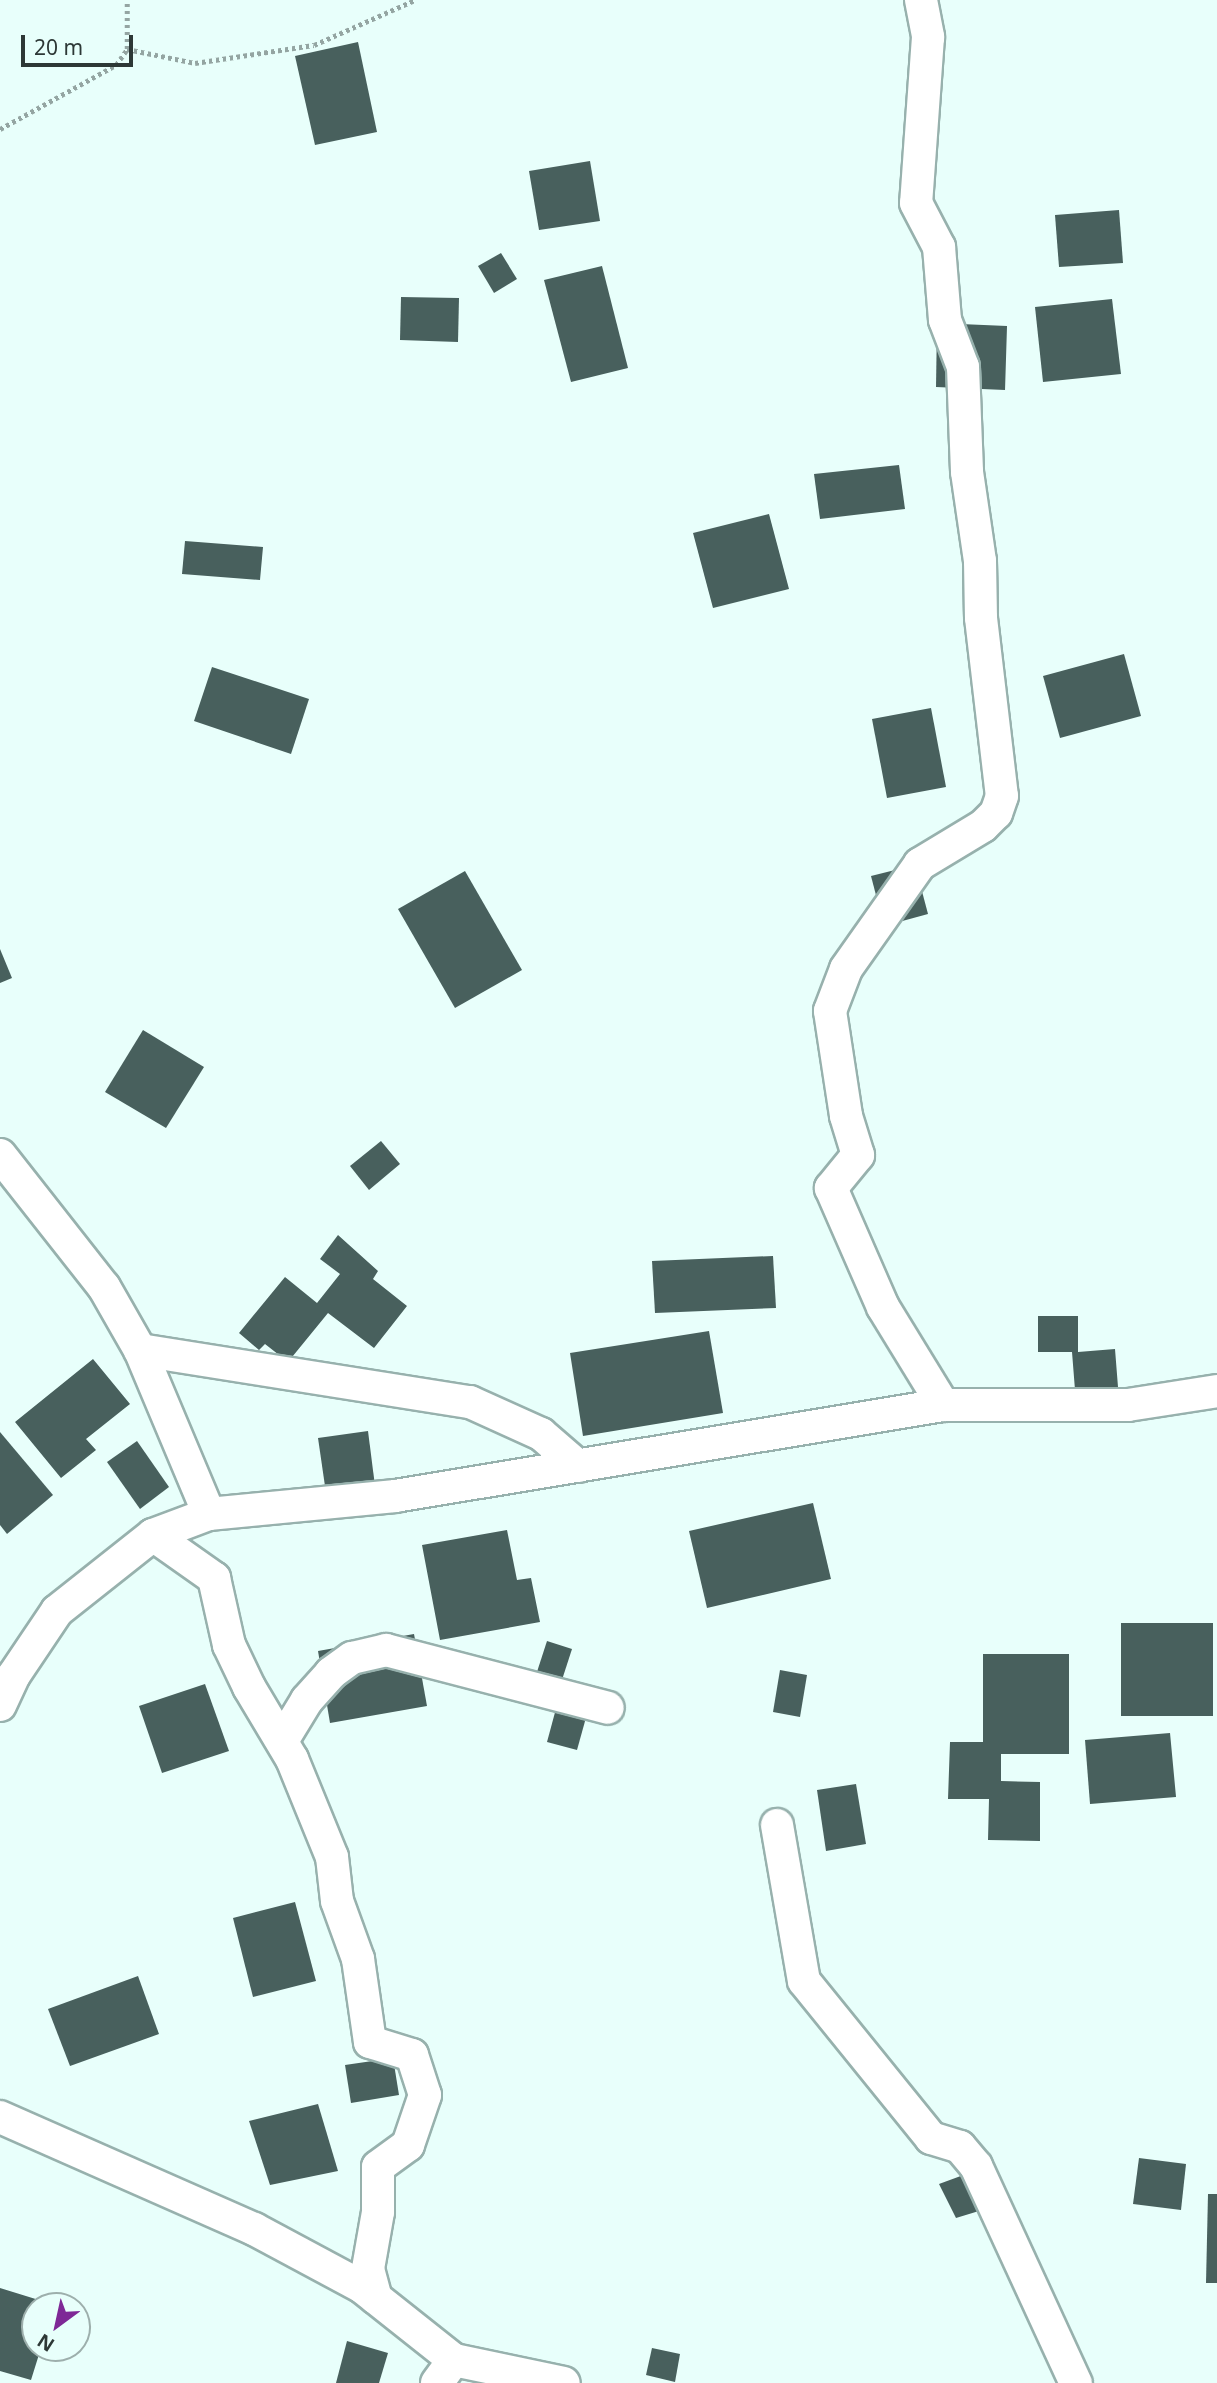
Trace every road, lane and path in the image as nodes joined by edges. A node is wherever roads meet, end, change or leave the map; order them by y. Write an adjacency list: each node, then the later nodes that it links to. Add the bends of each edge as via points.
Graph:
1 (127, 0): 4 (path)
2 (415, 0): 4 (path, via 314,45 195,63)
3 (921, 0): 9 (street, via 928,37 916,203 939,247 945,320 962,367 967,472 1002,796 996,813 983,826 920,864 846,969 830,1011 846,1116 858,1155 831,1188 883,1307)
4 (127, 49): 5 (path, via 116,65)
5 (0, 129)
6 (0, 1154): 7 (street, via 104,1287)
7 (140, 1350): 10 (street, via 470,1402 541,1434); 11 (street)
8 (1217, 1391): 9 (street, via 1128,1405)
9 (943, 1405): 10 (street)
10 (578, 1466): 11 (street, via 395,1496)
11 (209, 1514): 12 (street)
12 (153, 1535): 13 (street, via 57,1611 14,1675); 15 (street, via 214,1578 229,1645)
13 (0, 1706)
14 (608, 1708): 15 (street, via 386,1650 352,1658 331,1673 307,1700)
15 (282, 1741): 18 (street, via 332,1857 337,1901 358,1959 370,2042 412,2055 425,2095 408,2145 378,2167 378,2212 368,2269)
16 (777, 1825): 21 (street, via 804,1981 931,2138 960,2147 976,2166)
17 (0, 2118): 18 (street, via 254,2229)
18 (376, 2298): 19 (street)
19 (446, 2371): 20 (street)
20 (564, 2383)
21 (1076, 2383)

